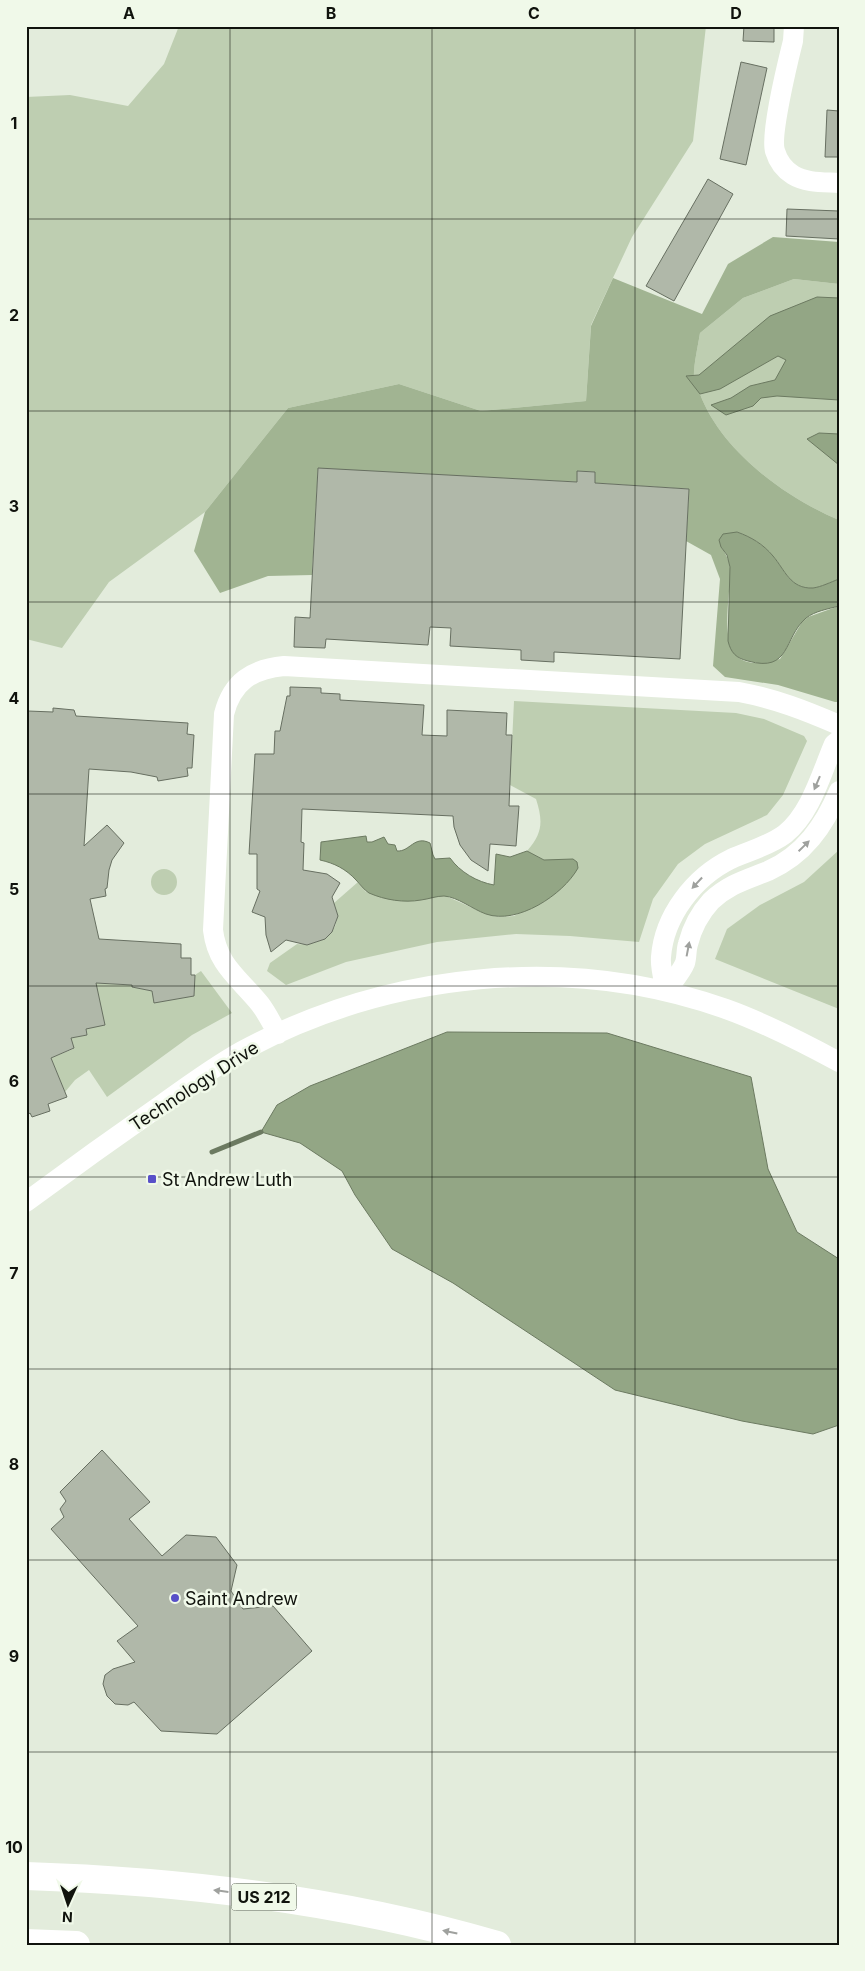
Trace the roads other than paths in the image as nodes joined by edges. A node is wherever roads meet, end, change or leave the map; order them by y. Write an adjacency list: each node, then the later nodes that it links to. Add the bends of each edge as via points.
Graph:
1 (794, 26): 2 (street, via 774,134 774,151 782,166 794,176)
2 (839, 183)
3 (839, 725): 7 (street, via 769,697 739,692 284,666 270,667 245,678 227,701 224,714 212,930 218,955 261,1005)
4 (839, 740): 6 (street, one-way to 6, via 834,744 806,808 794,826 774,841 716,868 682,901 667,932 661,958)
5 (839, 791): 6 (street, one-way to 5, via 685,962 693,929 701,913 736,883 779,866 799,851 822,827)
6 (666, 991): 7 (street, Technology Drive, via 603,981 542,977 479,978 417,987 357,1002); 8 (street, Technology Drive, via 725,1008 783,1032)
7 (278, 1034): 9 (street, Technology Drive, via 241,1052 190,1085)
8 (839, 1062)
9 (26, 1202)
10 (26, 1876): 13 (highway, US 212, one-way to 10, via 362,1912 262,1897 169,1885)
11 (26, 1943): 12 (highway)
12 (76, 1945)
13 (497, 1945)

